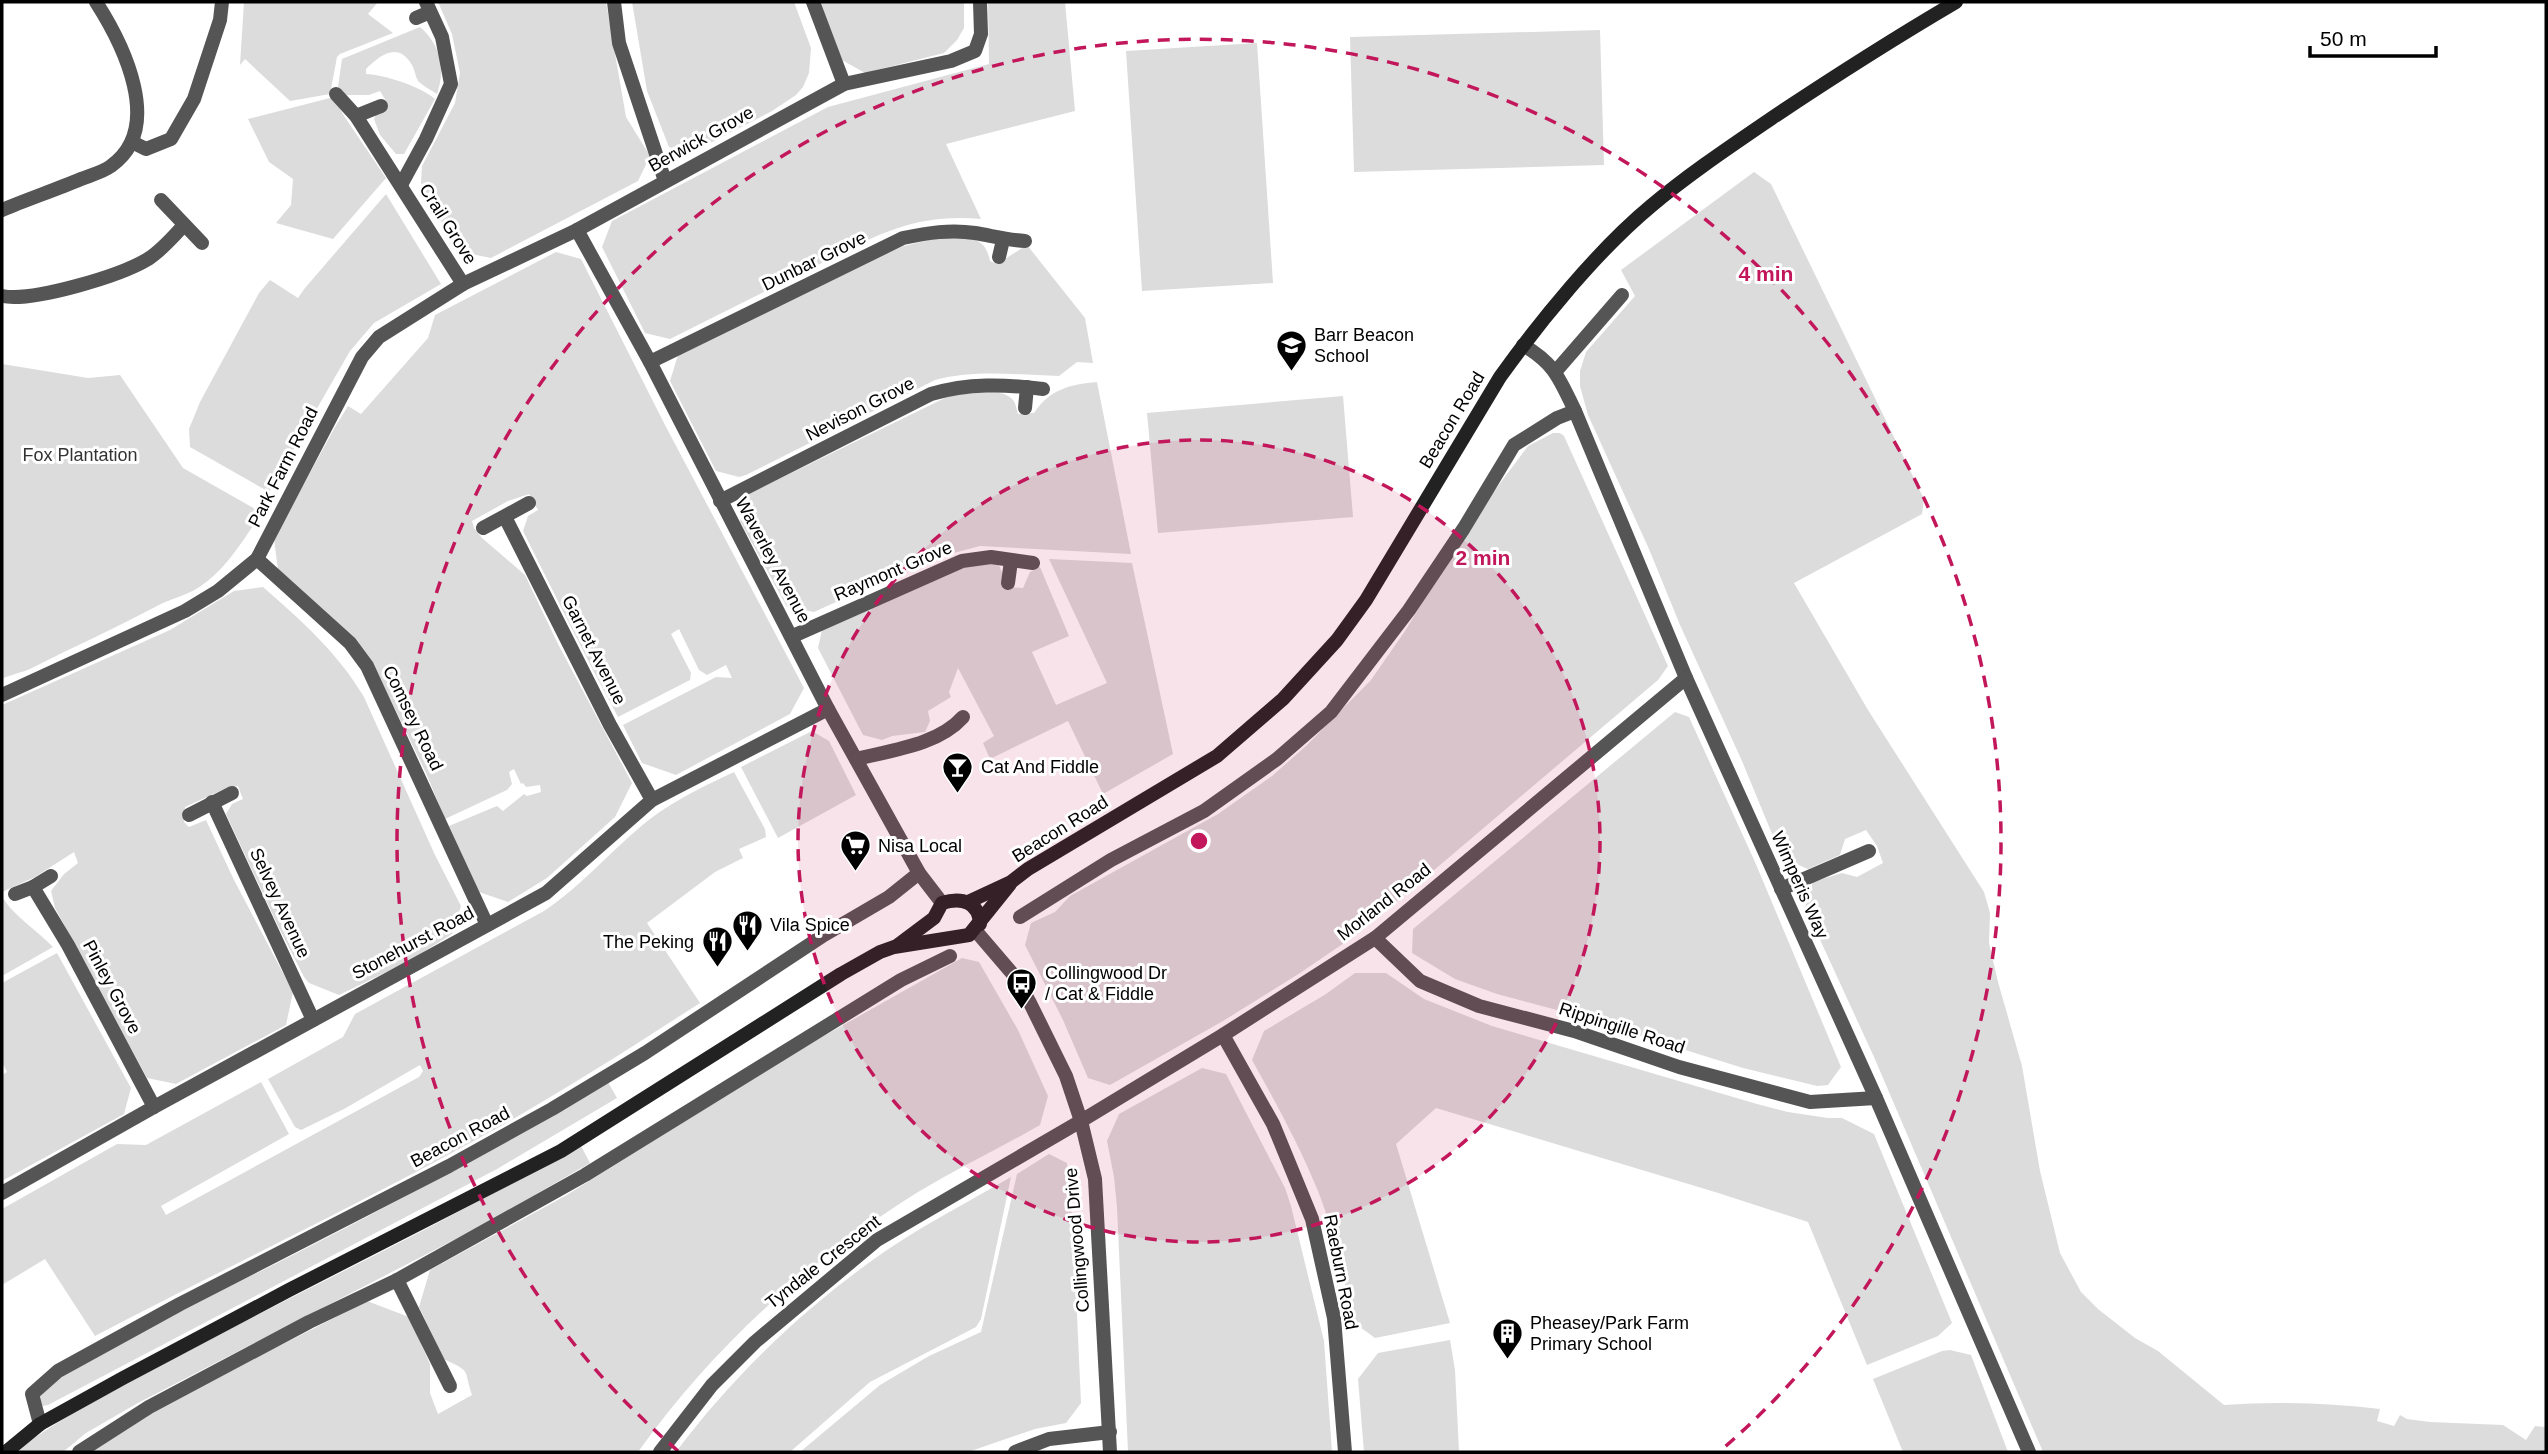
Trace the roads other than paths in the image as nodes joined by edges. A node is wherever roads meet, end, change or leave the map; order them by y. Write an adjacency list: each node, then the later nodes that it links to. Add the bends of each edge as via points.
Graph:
1 (96, 2): 12 (street, via 132,73 137,103)
2 (222, 2): 12 (street, via 194,99 170,139 146,149)
3 (614, 2): 13 (street, via 619,43)
4 (813, 2): 8 (street)
5 (980, 2): 8 (street, Berwick Grove, via 981,34 975,51 951,61)
6 (1956, 2): 26 (main road, Beacon Road, via 1799,100 1650,206)
7 (424, 10): 14 (street, Crail Grove, via 442,37 451,84)
8 (844, 84): 13 (street, Berwick Grove)
9 (336, 94): 11 (street, Crail Grove)
10 (381, 106): 11 (street)
11 (356, 116): 14 (street, Crail Grove)
12 (132, 142): 16 (street, via 110,167)
13 (665, 181): 18 (street, Berwick Grove)
14 (401, 185): 23 (street, Crail Grove)
15 (161, 200): 17 (street)
16 (2, 211)
17 (184, 225): 21 (street); 25 (street, via 148,259 125,270 37,295)
18 (577, 230): 23 (street, Park Farm Road); 27 (street, Waverley Avenue)
19 (1003, 240): 20 (street, Dunbar Grove); 22 (street); 27 (street, Dunbar Grove, via 975,232 937,231 903,238)
20 (1025, 241)
21 (202, 243)
22 (999, 257)
23 (463, 284): 37 (street, Park Farm Road, via 379,337 362,357)
24 (1622, 295): 28 (street)
25 (2, 296)
26 (1523, 345): 28 (street, Wimperis Way); 54 (main road, Beacon Road, via 1366,600 1283,699 1217,756)
27 (650, 362): 33 (street, Waverley Avenue)
28 (1556, 372): 32 (street, Wimperis Way)
29 (1027, 387): 30 (street, Nevison Grove); 31 (street); 33 (street, Nevison Grove, via 984,384 931,394)
30 (1043, 389)
31 (1024, 408)
32 (1575, 411): 42 (street, Wimperis Way); 60 (street, via 1514,445 1409,610 1331,712 1277,760 1204,811 1108,857)
33 (720, 501): 41 (street, Waverley Avenue)
34 (528, 503): 35 (street)
35 (505, 517): 36 (street); 48 (street, Garnet Avenue)
36 (483, 528)
37 (257, 559): 43 (street, Park Farm Road, via 185,611); 62 (street, Comsey Road, via 350,643 367,666)
38 (1011, 561): 39 (street, Raymont Grove); 40 (street); 41 (street, Raymont Grove, via 990,557 962,561)
39 (1033, 563)
40 (1008, 583)
41 (793, 636): 44 (street, Waverley Avenue)
42 (1686, 678): 56 (street, Wimperis Way); 65 (street, Morland Road)
43 (2, 695)
44 (828, 709): 46 (street, Waverley Avenue); 48 (street, Stonehurst Road)
45 (963, 717): 46 (street, via 953,728 929,739)
46 (856, 759): 52 (street, Waverley Avenue)
47 (232, 793): 49 (street)
48 (652, 800): 62 (street, Stonehurst Road, via 546,893)
49 (212, 803): 50 (street); 68 (street, Selvey Avenue)
50 (189, 816)
51 (1869, 851): 56 (street)
52 (919, 873): 59 (street, Waverley Avenue); 76 (street, Beacon Road, via 889,897 552,1109 58,1371 32,1394)
53 (51, 876): 55 (street)
54 (1011, 883): 58 (main road, Beacon Road); 63 (main road, Beacon Road)
55 (33, 887): 57 (street); 71 (street, Pinley Grove)
56 (1781, 889): 70 (street, Wimperis Way)
57 (15, 894)
58 (968, 902): 59 (main road, Beacon Road); 63 (main road, via 979,914)
59 (943, 903): 61 (main road)
60 (1020, 917)
61 (934, 918): 64 (main road, via 936,927); 66 (main road)
62 (487, 925): 68 (street, Stonehurst Road)
63 (977, 927): 64 (main road, via 966,936); 72 (street, Collingwood Drive, via 1030,1003 1066,1076)
64 (950, 936): 66 (main road)
65 (1375, 938): 69 (street, Morland Road); 70 (street, Rippingille Road, via 1420,981 1479,1006 1810,1102)
66 (894, 947): 76 (main road, via 841,974 561,1151)
67 (950, 956): 74 (street, via 891,986 585,1175)
68 (313, 1020): 71 (street, Stonehurst Road)
69 (1223, 1035): 72 (street, Morland Road); 83 (street, Raeburn Road, via 1273,1124 1312,1219 1334,1318)
70 (1876, 1098): 84 (street, Wimperis Way)
71 (154, 1107): 73 (street, Stonehurst Road)
72 (1081, 1121): 77 (street, Collingwood Drive, via 1095,1179); 80 (street, Tyndale Crescent, via 877,1241 755,1342 712,1385)
73 (2, 1193)
74 (397, 1280): 75 (street); 79 (street, via 149,1407)
75 (450, 1386)
76 (40, 1424): 78 (main road)
77 (1110, 1432): 81 (street, via 1049,1439); 82 (street, Collingwood Drive)
78 (6, 1452)
79 (79, 1452)
80 (660, 1452)
81 (1015, 1452)
82 (1110, 1452)
83 (1345, 1452)
84 (2029, 1452)

